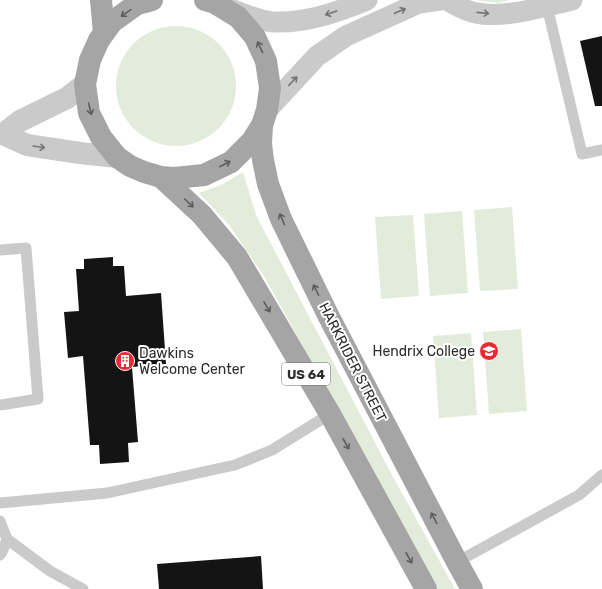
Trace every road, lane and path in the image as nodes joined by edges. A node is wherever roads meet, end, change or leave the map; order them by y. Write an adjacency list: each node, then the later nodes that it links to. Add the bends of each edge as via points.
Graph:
1 (101, 0): 9 (main road)
2 (152, 0): 9 (main road, one-way to 9, via 138,4 112,22)
3 (367, 0): 7 (street, one-way to 7, via 314,19 274,22)
4 (440, 0): 11 (street, one-way to 4, via 317,56 346,36 419,3)
5 (447, 0): 8 (street, one-way to 8, via 472,12 485,14 512,13)
6 (572, 0): 8 (street)
7 (210, 1): 11 (main road, HARKRIDER STREET, one-way to 7, via 270,88 266,62 255,37 238,17)
8 (547, 6): 13 (lane, via 582,154)
9 (104, 33): 10 (main road, via 90,60)
10 (85, 84): 12 (street, via 67,98 20,121); 14 (main road, one-way to 14, via 90,113 101,137)
11 (265, 118): 15 (main road, one-way to 11, via 204,175 231,162 252,141); 24 (main road, HARKRIDER STREET / US 64, one-way to 11, via 329,317 281,219 268,184 263,160 261,144)
12 (1, 134): 14 (street, one-way to 14, via 27,145)
13 (602, 150)
14 (117, 157): 15 (main road, via 137,169)
15 (161, 177): 18 (main road, US 64, one-way to 18, via 202,215 237,257)
16 (0, 250): 17 (lane, via 26,248 38,399)
17 (0, 405)
18 (330, 414): 20 (lane, via 272,450 235,464 107,493); 26 (main road, US 64, one-way to 26)
19 (602, 475): 24 (lane, via 579,495)
20 (0, 503)
21 (0, 521): 22 (lane)
22 (6, 538): 23 (lane, via 4,550); 25 (lane, via 50,571)
23 (0, 555)
24 (457, 562): 27 (main road, HARKRIDER STREET / US 64)
25 (83, 589)
26 (426, 589)
27 (472, 589)

